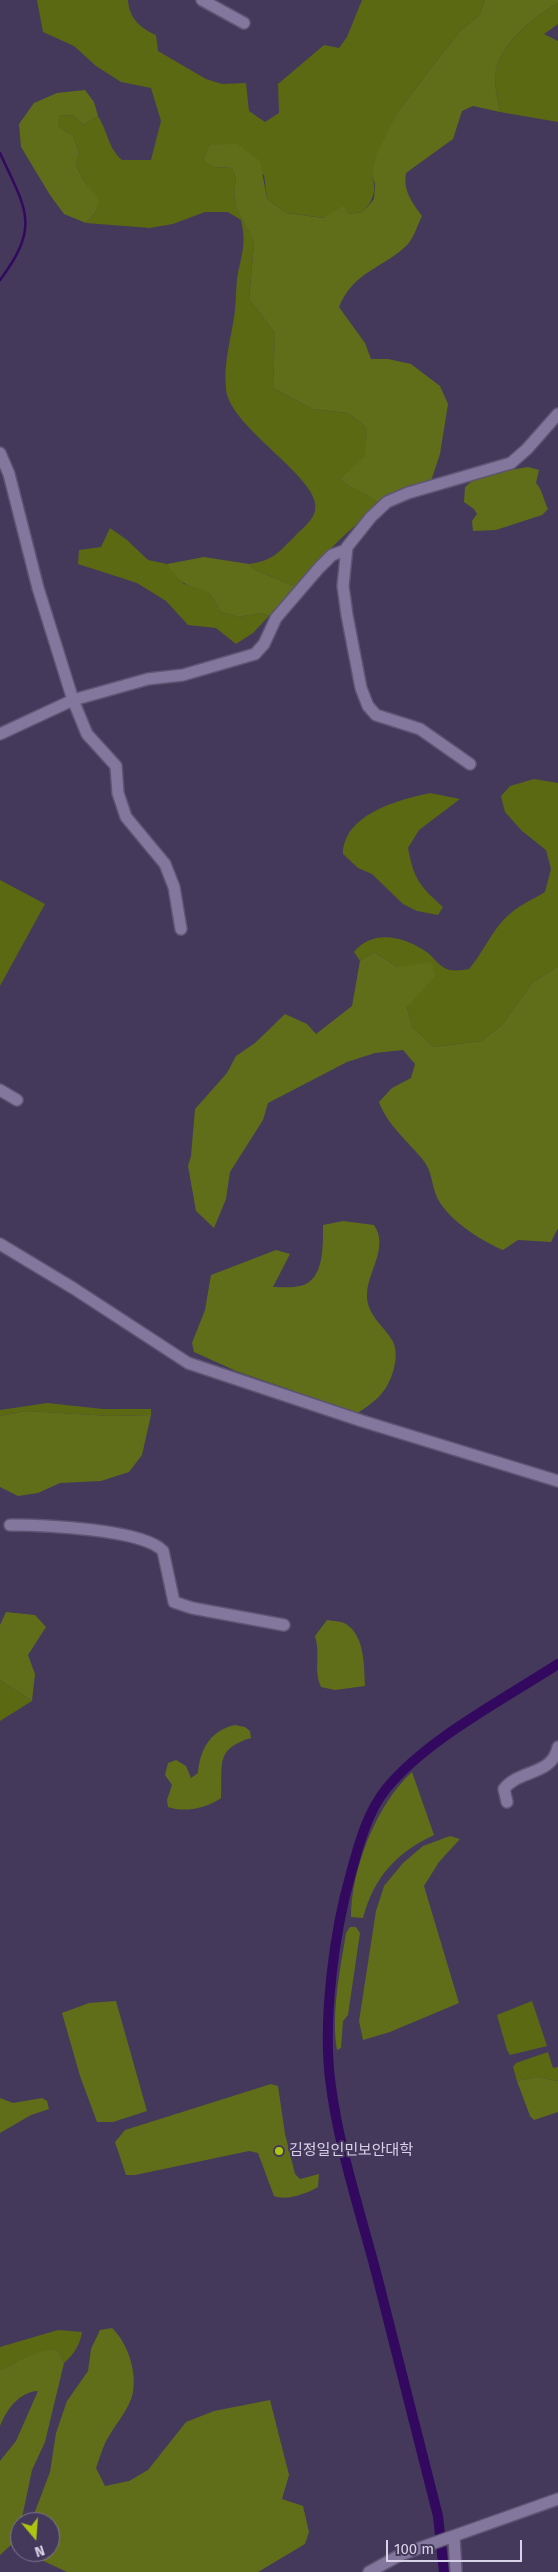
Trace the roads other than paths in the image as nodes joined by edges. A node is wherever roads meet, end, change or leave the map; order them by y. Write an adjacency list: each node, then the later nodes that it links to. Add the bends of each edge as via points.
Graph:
1 (202, 0): 2 (street)
2 (244, 23)
3 (558, 414): 5 (street, via 511,463 387,502)
4 (0, 453): 6 (street, via 9,474 38,588)
5 (346, 550): 6 (street, via 332,555 276,618 264,644 255,654 183,675 148,679); 8 (street, via 343,586 347,615 361,688 368,706 376,715 420,730)
6 (73, 700): 7 (street); 9 (street, via 87,734 116,766 118,793 126,816 165,864 174,887)
7 (0, 734)
8 (470, 764)
9 (181, 929)
10 (0, 1090): 11 (street)
11 (17, 1100)
12 (0, 1244): 13 (street, via 188,1363)
13 (558, 1481)
14 (10, 1524): 15 (street, via 46,1525 148,1541 163,1551 174,1602)
15 (284, 1625)
16 (558, 1747): 17 (street, via 551,1763 510,1780 504,1789)
17 (507, 1802)
18 (558, 2499): 19 (street)
19 (446, 2539): 20 (street, via 400,2555); 21 (street)
20 (369, 2572)
21 (456, 2572)

